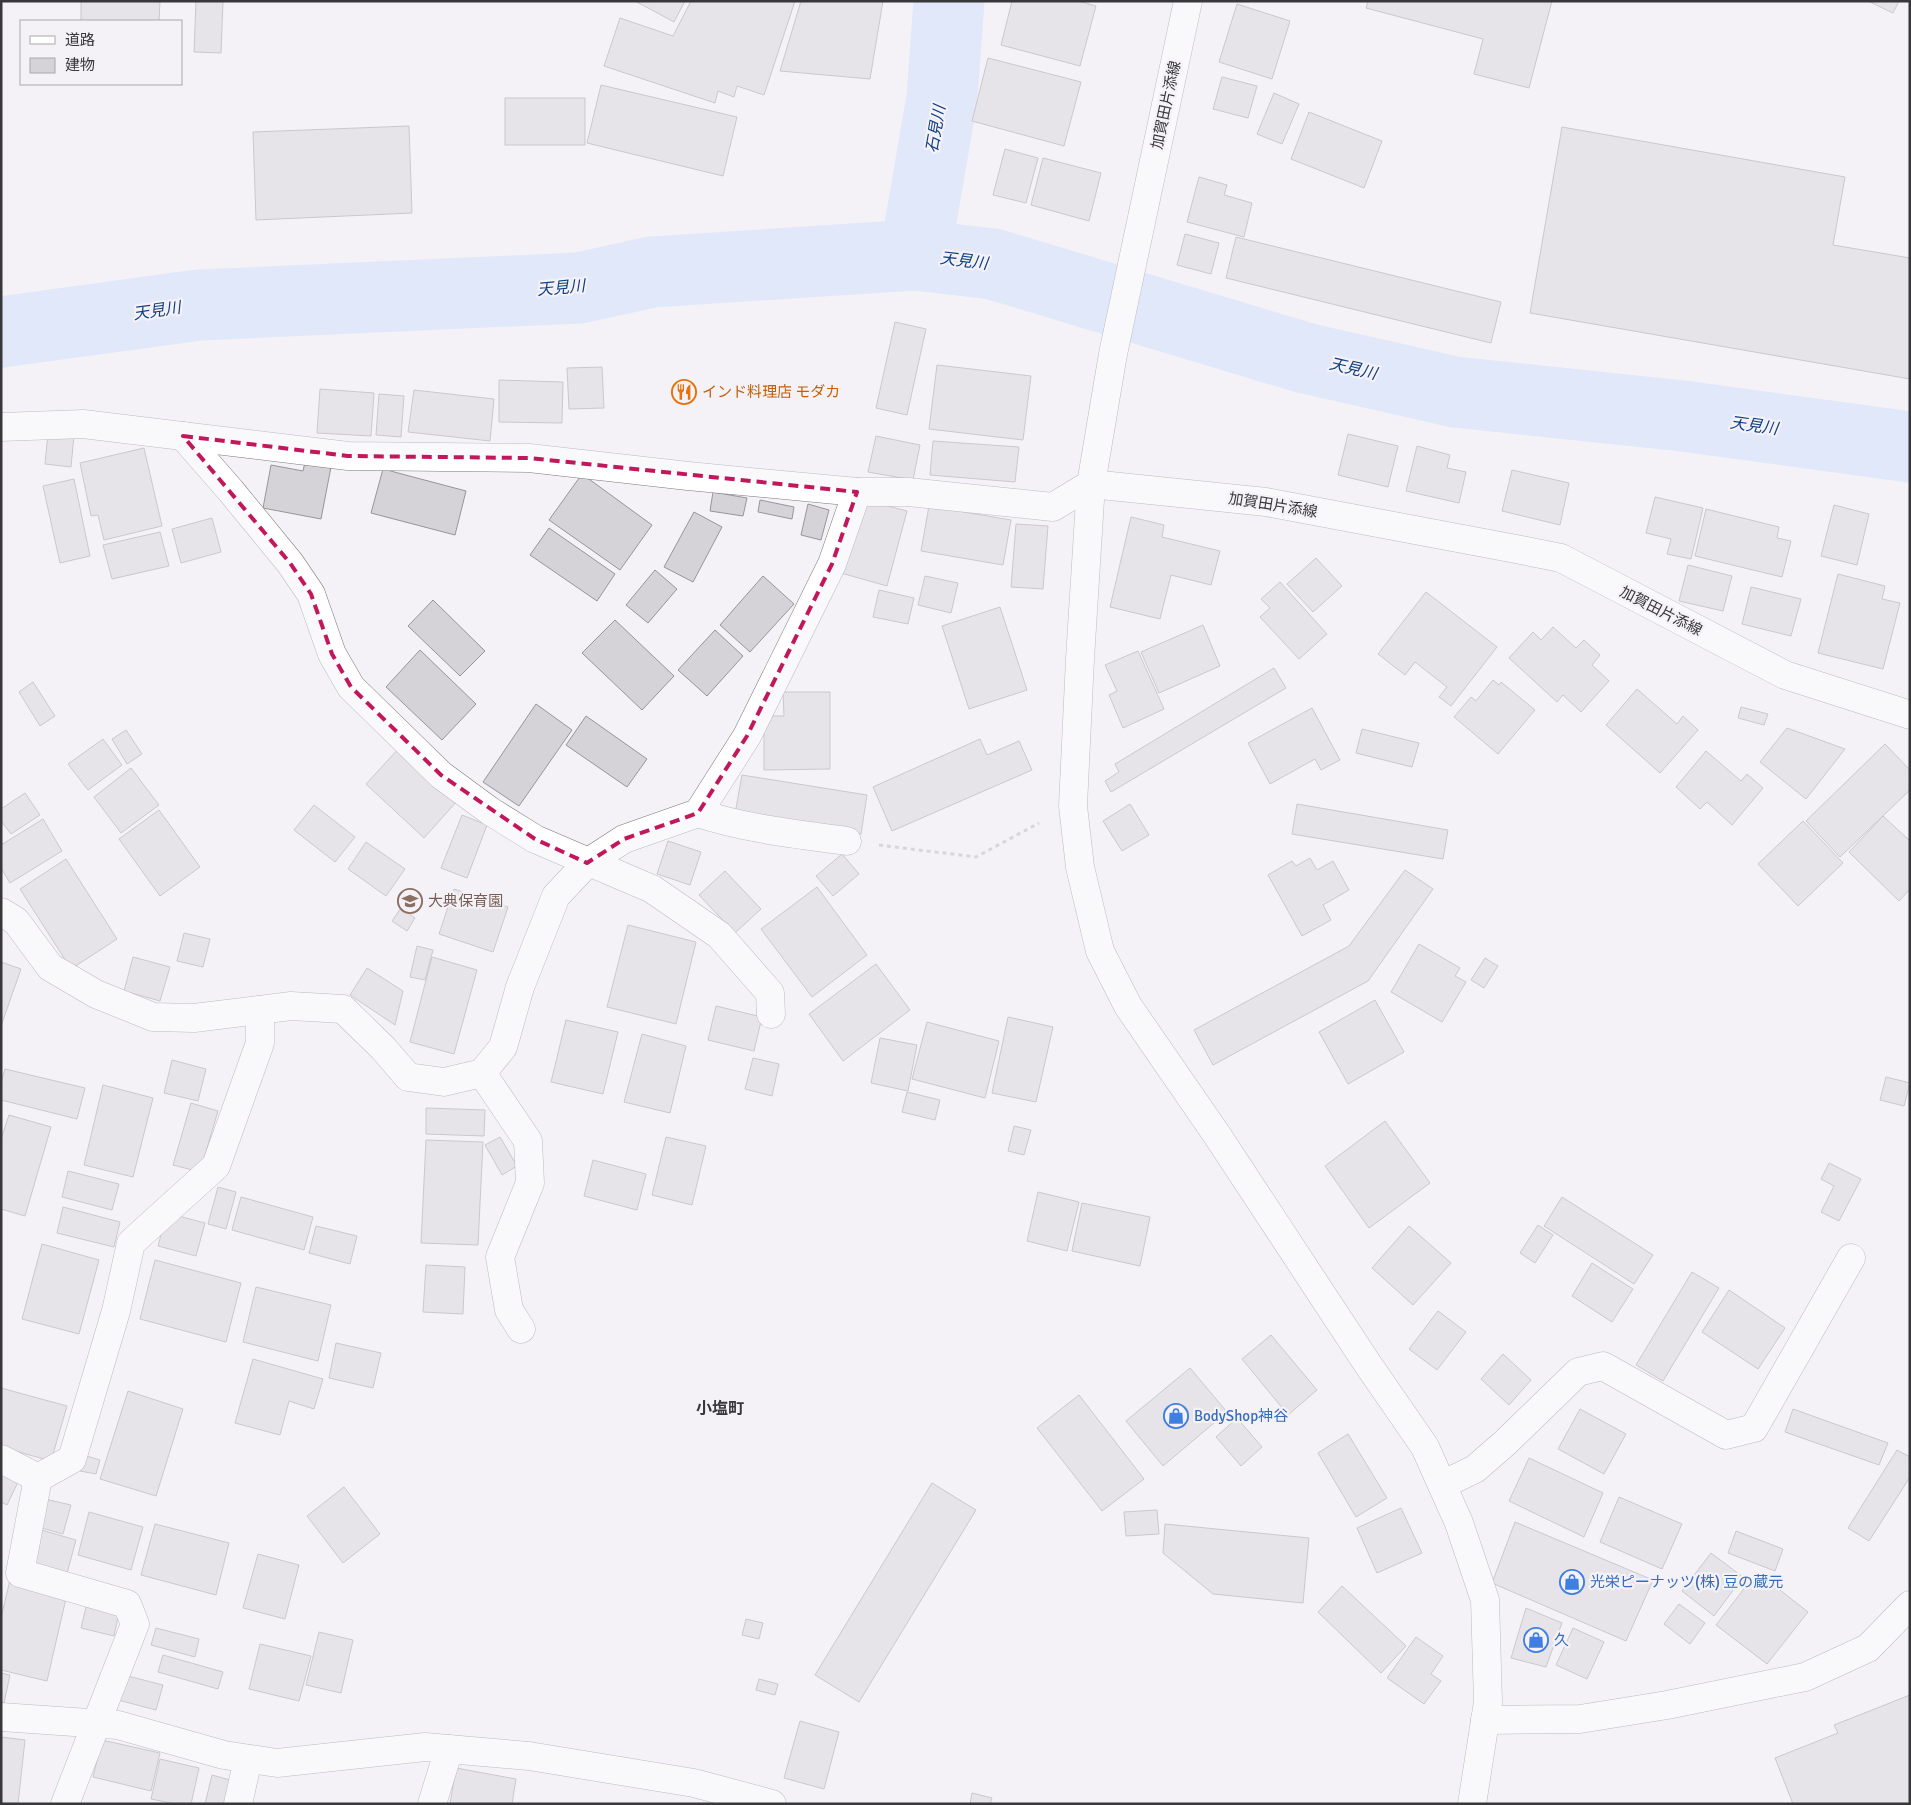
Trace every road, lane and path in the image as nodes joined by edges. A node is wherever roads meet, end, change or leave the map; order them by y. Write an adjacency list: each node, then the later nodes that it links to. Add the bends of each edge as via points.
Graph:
1 (1188, 1): 4 (street, 加賀田片添線, via 1113,354)
2 (1, 427): 3 (street, via 83,424)
3 (183, 436): 5 (street, via 348,456 529,458); 10 (street, via 295,570 311,594 332,654 351,687 441,775 535,839)
4 (1091, 484): 5 (street, via 1053,507 908,492); 6 (street, 加賀田片添線, via 1266,502 1561,558 1785,675); 7 (street)
5 (857, 492): 8 (street, via 832,564 747,736)
6 (1910, 715)
7 (1073, 806): 9 (path, via 976,857); 19 (street, via 1080,868 1100,951 1128,1006 1425,1446)
8 (698, 813): 9 (street, via 748,827); 10 (street, via 624,839)
9 (847, 841)
10 (587, 862): 13 (street, via 652,889 719,935 770,993); 14 (street, via 556,896 520,987 503,1046)
11 (1, 912): 12 (street, via 16,921 50,967 96,994 153,1017 194,1018)
12 (260, 1010): 14 (street, via 290,1006 342,1009 408,1077 444,1082); 18 (street, via 260,1043 216,1166 130,1243 116,1311 72,1459)
13 (771, 1014)
14 (482, 1073): 16 (street, via 528,1142 530,1183 500,1257 509,1310)
15 (1851, 1258): 19 (street, via 1754,1428 1726,1435 1603,1366 1578,1372 1475,1468)
16 (521, 1329)
17 (1, 1459): 18 (street)
18 (38, 1478): 23 (street, via 20,1573 126,1604 135,1624)
19 (1442, 1485): 22 (street, via 1459,1523 1485,1600 1488,1702)
20 (1910, 1605): 22 (street, via 1868,1648 1806,1677 1580,1719)
21 (1, 1717): 23 (street)
22 (1485, 1720): 31 (street)
23 (97, 1724): 25 (street, via 118,1725); 27 (street)
24 (450, 1749): 25 (street, via 425,1747 277,1763); 26 (street, via 529,1756); 29 (street)
25 (248, 1759): 28 (street)
26 (686, 1793): 30 (street)
27 (65, 1804)
28 (238, 1804)
29 (432, 1804)
30 (772, 1804)
31 (1472, 1804)

